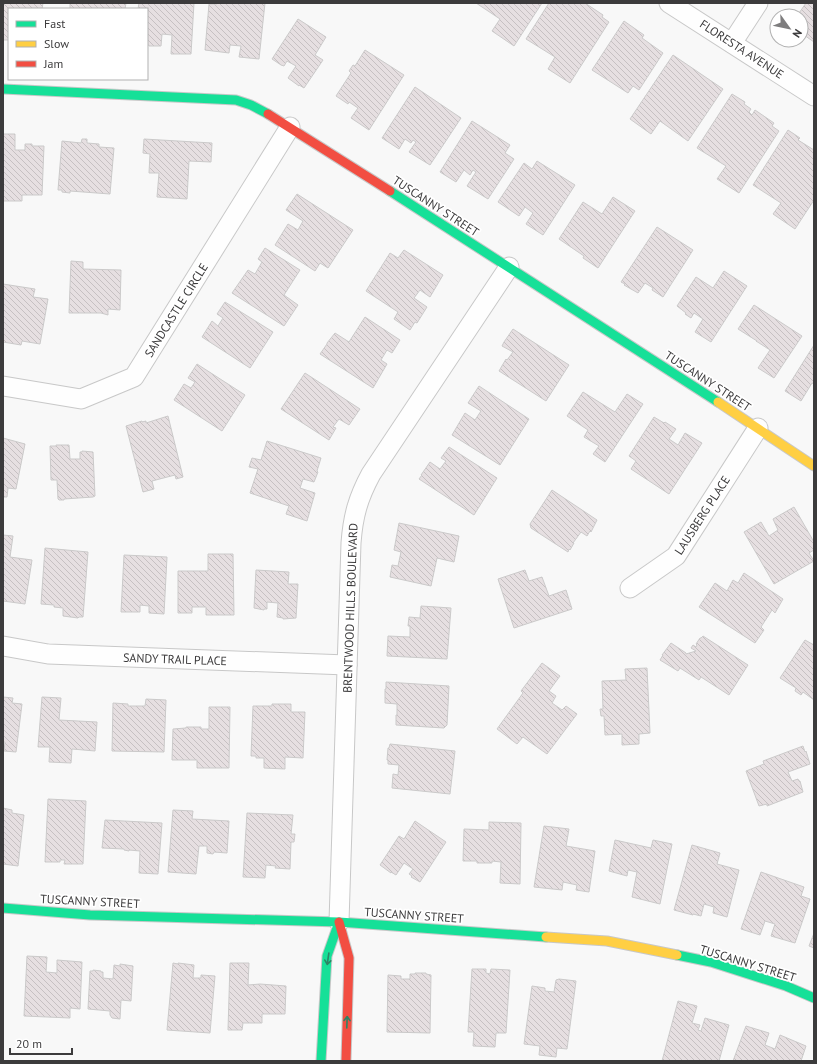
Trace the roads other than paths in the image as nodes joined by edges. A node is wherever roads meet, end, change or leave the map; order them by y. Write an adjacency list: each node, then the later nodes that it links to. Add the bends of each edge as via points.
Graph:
1 (670, 3): 3 (street, FLORESTA AVENUE)
2 (758, 3): 3 (street)
3 (732, 43): 5 (street, FLORESTA AVENUE)
4 (3, 89): 6 (street, TUSCANNY STREET, via 236,100 250,104)
5 (814, 96)
6 (290, 127): 7 (street, TUSCANNY STREET); 8 (street, SANDCASTLE CIRCLE, via 134,377 81,399)
7 (509, 267): 9 (street, TUSCANNY STREET); 13 (street, BRENTWOOD HILLS BOULEVARD, via 371,474 360,496 352,530)
8 (3, 386)
9 (758, 428): 10 (street, TUSCANNY STREET); 11 (street, LAUSBERG PLACE, via 676,556)
10 (814, 466)
11 (630, 588)
12 (3, 646): 13 (street, SANDY TRAIL PLACE, via 48,654)
13 (347, 665): 15 (street, BRENTWOOD HILLS BOULEVARD)
14 (3, 908): 15 (street, TUSCANNY STREET, via 90,915)
15 (340, 922): 16 (street, TUSCANNY STREET, via 607,941 711,962 786,986); 17 (street, BRENTWOOD HILLS BOULEVARD, one-way to 17, via 327,956); 18 (street, BRENTWOOD HILLS BOULEVARD, one-way to 15, via 349,958)
16 (814, 998)
17 (321, 1061)
18 (346, 1061)

